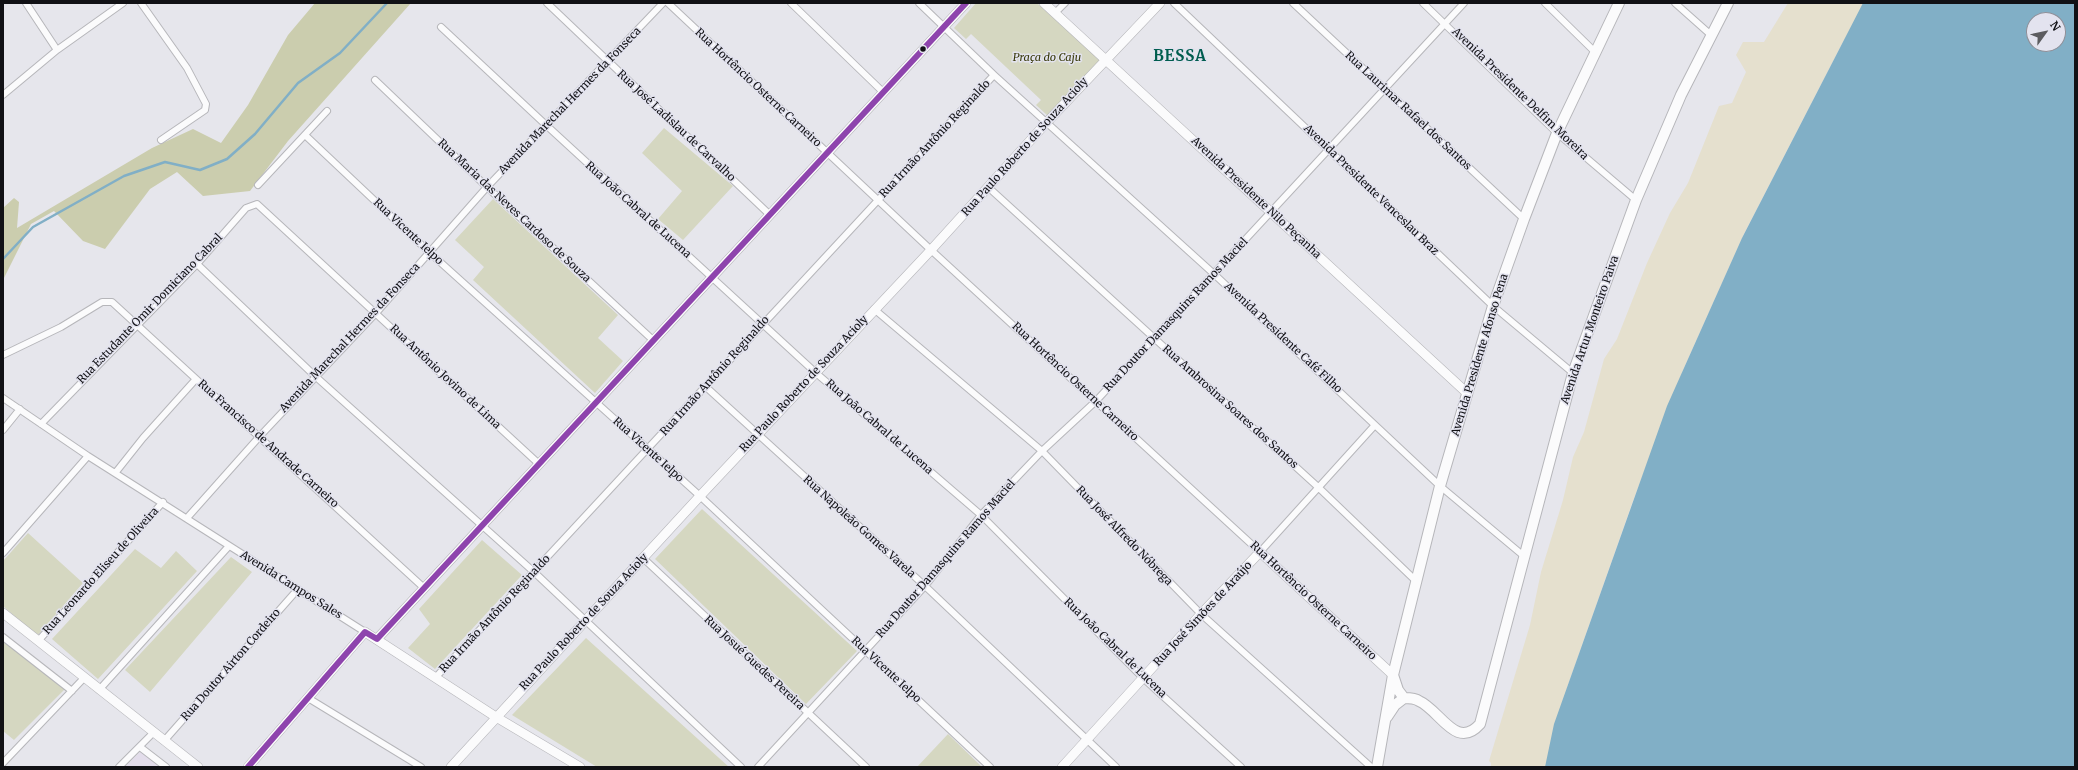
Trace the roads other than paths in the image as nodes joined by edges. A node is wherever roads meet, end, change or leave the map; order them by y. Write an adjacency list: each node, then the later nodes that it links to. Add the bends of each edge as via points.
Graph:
1 (26, 3): 26 (street)
2 (123, 3): 26 (street)
3 (141, 3): 40 (street, via 188,68 206,104 205,110)
4 (547, 3): 29 (street, Rua José Ladislau de Carvalho)
5 (663, 3): 29 (street, Avenida Marechal Hermes da Fonseca)
6 (668, 3): 42 (street, Rua Hortêncio Osterne Carneiro)
7 (791, 3): 33 (street)
8 (919, 3): 24 (street, Avenida Presidente Café Filho)
9 (966, 3): 24 (street)
10 (1044, 3): 21 (street, Avenida Presidente Nilo Peçanha)
11 (1064, 3): 21 (street)
12 (1160, 3): 28 (street, Rua Paulo Roberto de Souza Acioly)
13 (1174, 3): 41 (street, Avenida Presidente Venceslau Braz)
14 (1293, 3): 32 (street, Rua Laurimar Rafael dos Santos)
15 (1423, 3): 22 (street, Avenida Presidente Delfim Moreira)
16 (1464, 3): 22 (street, Rua Doutor Damasquins Ramos Maciel)
17 (1545, 3): 27 (street)
18 (1619, 3): 27 (main road, Avenida Presidente Afonso Pena)
19 (1675, 3): 25 (street)
20 (1728, 3): 25 (main road, Avenida Artur Monteiro Paiva)
21 (1056, 13): 28 (street, Avenida Presidente Nilo Peçanha)
22 (1445, 23): 32 (street, Rua Doutor Damasquins Ramos Maciel); 38 (street, Avenida Presidente Delfim Moreira)
23 (441, 27): 37 (street, Rua João Cabral de Lucena)
24 (944, 27): 30 (street, Avenida Presidente Café Filho); 33 (street)
25 (1711, 35): 47 (main road, Avenida Artur Monteiro Paiva, via 1681,95)
26 (57, 50): 34 (street)
27 (1595, 52): 38 (main road, Avenida Presidente Afonso Pena)
28 (1106, 58): 36 (street, Rua Paulo Roberto de Souza Acioly); 49 (street, Avenida Presidente Nilo Peçanha)
29 (607, 62): 37 (street, Avenida Marechal Hermes da Fonseca); 50 (street, Rua José Ladislau de Carvalho)
30 (994, 74): 36 (street, Avenida Presidente Café Filho); 46 (street, Rua Irmão Antônio Reginaldo)
31 (375, 80): 44 (street, Rua Maria das Neves Cardoso de Souza)
32 (1385, 88): 41 (street, Rua Doutor Damasquins Ramos Maciel); 51 (street, Rua Laurimar Rafael dos Santos)
33 (883, 92): 42 (street)
34 (3, 94)
35 (327, 111): 39 (street)
36 (1047, 122): 45 (street, Rua Paulo Roberto de Souza Acioly); 55 (street, Avenida Presidente Café Filho)
37 (546, 125): 44 (street, Avenida Marechal Hermes da Fonseca); 56 (street, Rua João Cabral de Lucena)
38 (1558, 133): 47 (street, Avenida Presidente Delfim Moreira); 51 (main road, Avenida Presidente Afonso Pena)
39 (305, 135): 43 (street); 53 (street, Rua Vicente Ielpo)
40 (161, 140)
41 (1329, 150): 49 (street, Rua Doutor Damasquins Ramos Maciel); 57 (street, Avenida Presidente Venceslau Braz)
42 (828, 153): 46 (street, Rua Hortêncio Osterne Carneiro); 50 (street)
43 (258, 185)
44 (487, 187): 53 (street, Avenida Marechal Hermes da Fonseca); 63 (street, Rua Maria das Neves Cardoso de Souza)
45 (988, 187): 52 (street, Rua Paulo Roberto de Souza Acioly); 62 (street, Rua Ambrosina Soares dos Santos)
46 (878, 200): 52 (street, Rua Hortêncio Osterne Carneiro); 60 (street, Rua Irmão Antônio Reginaldo)
47 (1636, 200): 66 (main road, Avenida Artur Monteiro Paiva)
48 (263, 209): 54 (street, Rua Estudante Omir Domiciano Cabral, via 257,204 246,208); 59 (street, Rua Antônio Jovino de Lima)
49 (1271, 213): 55 (street, Rua Doutor Damasquins Ramos Maciel); 70 (street, Avenida Presidente Nilo Peçanha)
50 (770, 215): 56 (street)
51 (1524, 219): 57 (main road, Avenida Presidente Afonso Pena)
52 (931, 250): 58 (street, Rua Paulo Roberto de Souza Acioly); 72 (street, Rua Hortêncio Osterne Carneiro)
53 (429, 252): 59 (street, Avenida Marechal Hermes da Fonseca); 73 (street, Rua Vicente Ielpo)
54 (197, 264): 61 (street, Rua Estudante Omir Domiciano Cabral); 67 (street)
55 (1214, 274): 62 (street, Rua Doutor Damasquins Ramos Maciel); 76 (street, Avenida Presidente Café Filho)
56 (713, 278): 60 (street, Rua João Cabral de Lucena); 63 (street)
57 (1493, 306): 66 (street, Avenida Presidente Venceslau Braz); 70 (main road, Avenida Presidente Afonso Pena)
58 (874, 309): 65 (street, Rua Paulo Roberto de Souza Acioly); 81 (street, Rua José Alfredo Nóbrega)
59 (376, 313): 67 (street, Avenida Marechal Hermes da Fonseca); 83 (street, Rua Antônio Jovino de Lima)
60 (763, 323): 65 (street, Rua João Cabral de Lucena); 69 (street, Rua Irmão Antônio Reginaldo)
61 (137, 324): 64 (street, Rua Francisco de Andrade Carneiro, via 112,302 102,302 61,328); 68 (street, Rua Francisco de Andrade Carneiro); 75 (street, Rua Estudante Omir Domiciano Cabral)
62 (1154, 338): 72 (street, Rua Doutor Damasquins Ramos Maciel); 86 (street, Rua Ambrosina Soares dos Santos)
63 (654, 341): 73 (street)
64 (3, 355)
65 (816, 373): 78 (street, Rua Paulo Roberto de Souza Acioly); 89 (street, Rua João Cabral de Lucena)
66 (1573, 373): 95 (main road, Avenida Artur Monteiro Paiva)
67 (315, 376): 79 (street, Avenida Marechal Hermes da Fonseca); 91 (street)
68 (196, 380): 79 (street, Rua Francisco de Andrade Carneiro); 84 (street)
69 (706, 387): 78 (street, Rua Napoleão Gomes Varela); 80 (street, Rua Irmão Antônio Reginaldo)
70 (1467, 393): 85 (main road, Avenida Presidente Afonso Pena)
71 (3, 398): 74 (street, Avenida Campos Sales)
72 (1096, 401): 81 (street, Rua Doutor Damasquins Ramos Maciel); 93 (street, Rua Hortêncio Osterne Carneiro)
73 (596, 403): 80 (street, Rua Vicente Ielpo); 83 (street)
74 (20, 410): 75 (street, Avenida Campos Sales); 77 (street)
75 (41, 424): 82 (street, Avenida Campos Sales)
76 (1376, 425): 85 (street, Avenida Presidente Café Filho); 86 (street, Rua José Simões de Araújo)
77 (3, 430)
78 (758, 435): 87 (street, Rua Paulo Roberto de Souza Acioly); 99 (street, Rua Napoleão Gomes Varela)
79 (260, 436): 90 (street, Avenida Marechal Hermes da Fonseca); 100 (street, Rua Francisco de Andrade Carneiro)
80 (648, 450): 87 (street, Rua Vicente Ielpo); 97 (street, Rua Irmão Antônio Reginaldo)
81 (1042, 451): 89 (street, Rua Doutor Damasquins Ramos Maciel); 103 (street, Rua José Alfredo Nóbrega)
82 (88, 456): 84 (street, Avenida Campos Sales); 94 (street)
83 (539, 464): 91 (street)
84 (116, 472): 88 (street, Avenida Campos Sales)
85 (1440, 486): 95 (street, Avenida Presidente Café Filho); 98 (main road, Avenida Presidente Afonso Pena)
86 (1318, 487): 93 (street, Rua José Simões de Araújo); 98 (street, Rua Ambrosina Soares dos Santos)
87 (700, 496): 96 (street, Rua Paulo Roberto de Souza Acioly); 109 (street, Rua Vicente Ielpo)
88 (163, 502): 90 (street, Avenida Campos Sales); 108 (street, Rua Leonardo Eliseu de Oliveira)
89 (981, 515): 99 (street, Rua Doutor Damasquins Ramos Maciel); 113 (street, Rua João Cabral de Lucena)
90 (187, 518): 92 (street, Avenida Campos Sales)
91 (482, 525): 97 (street); 100 (street)
92 (229, 546): 101 (street, Avenida Campos Sales); 114 (street)
93 (1260, 552): 103 (street, Rua José Simões de Araújo); 110 (street, Rua Hortêncio Osterne Carneiro)
94 (3, 553)
95 (1525, 557): 117 (main road, Avenida Artur Monteiro Paiva, via 1483,719 1476,729 1464,734 1456,732 1419,700)
96 (643, 558): 104 (street, Rua Paulo Roberto de Souza Acioly); 118 (street, Rua Josué Guedes Pereira)
97 (534, 572): 104 (street); 111 (street, Rua Irmão Antônio Reginaldo)
98 (1416, 582): 110 (main road, Avenida Presidente Afonso Pena)
99 (925, 586): 109 (street, Rua Doutor Damasquins Ramos Maciel); 122 (street, Rua Napoleão Gomes Varela)
100 (423, 587): 107 (street)
101 (298, 589): 105 (street, Avenida Campos Sales); 123 (street, Rua Doutor Airton Cordeiro)
102 (3, 613): 108 (street)
103 (1201, 614): 113 (street, Rua José Simões de Araújo); 140 (street, Rua José Alfredo Nóbrega)
104 (584, 620): 119 (street, Rua Paulo Roberto de Souza Acioly); 133 (street)
105 (365, 632): 107 (street, Avenida Campos Sales); 116 (street)
106 (3, 637): 115 (street)
107 (376, 639): 111 (street, Avenida Campos Sales)
108 (39, 640): 112 (street)
109 (865, 651): 118 (street, Rua Doutor Damasquins Ramos Maciel); 136 (street, Rua Vicente Ielpo)
110 (1393, 675): 117 (main road, Rua Hortêncio Osterne Carneiro); 120 (main road, Avenida Presidente Afonso Pena)
111 (436, 677): 119 (street, Avenida Campos Sales)
112 (84, 678): 114 (street); 115 (street)
113 (1143, 678): 122 (street, Rua José Simões de Araújo); 139 (street, Rua João Cabral de Lucena)
114 (99, 690): 121 (street)
115 (72, 691): 125 (street)
116 (308, 698): 129 (street); 130 (street)
117 (1404, 698): 120 (main road, Avenida Presidente Afonso Pena, via 1391,711)
118 (807, 712): 134 (street, Rua Doutor Damasquins Ramos Maciel); 135 (street, Rua Josué Guedes Pereira)
119 (496, 717): 131 (street, Rua Paulo Roberto de Souza Acioly); 132 (street, Avenida Campos Sales)
120 (1385, 722): 141 (main road, Avenida Presidente Afonso Pena)
121 (153, 733): 123 (street); 124 (street)
122 (1086, 740): 137 (street, Rua José Simões de Araújo); 138 (street, Rua Napoleão Gomes Varela)
123 (164, 741): 128 (street)
124 (140, 747): 126 (street); 127 (street)
125 (3, 763)
126 (119, 767)
127 (166, 767)
128 (198, 767)
129 (248, 767)
130 (421, 767)
131 (451, 767)
132 (580, 767)
133 (741, 767)
134 (758, 767)
135 (866, 767)
136 (990, 767)
137 (1062, 767)
138 (1116, 767)
139 (1241, 767)
140 (1371, 767)
141 (1377, 767)

